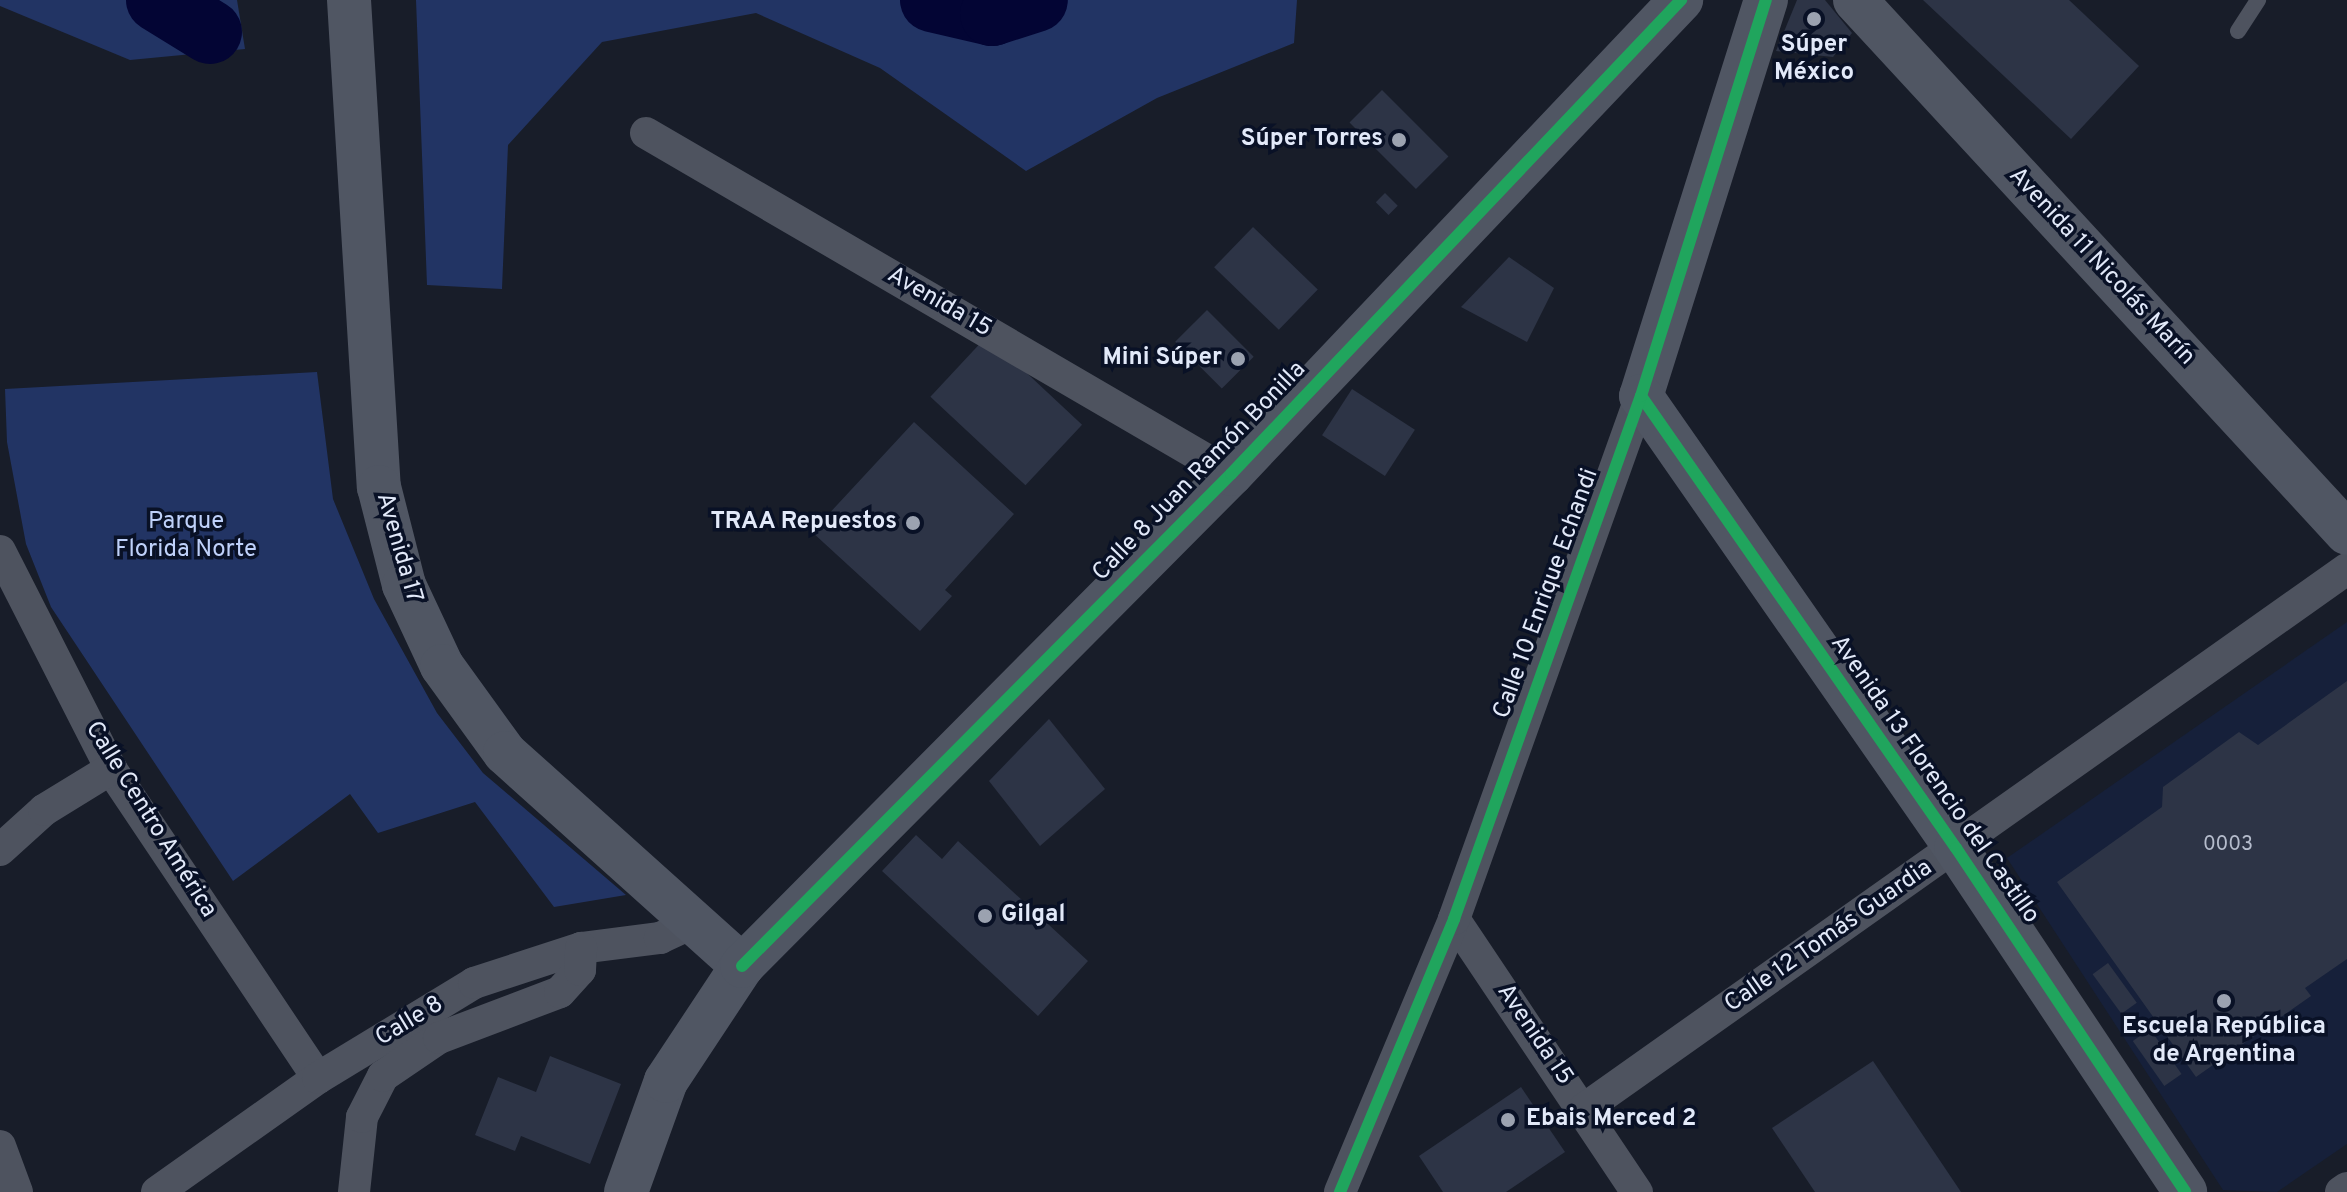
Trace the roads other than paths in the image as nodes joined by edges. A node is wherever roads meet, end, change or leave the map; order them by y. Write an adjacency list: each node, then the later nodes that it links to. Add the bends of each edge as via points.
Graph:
1 (349, 0): 17 (street, Avenida 17, via 379,487 404,585 442,666 505,753)
2 (1681, 0): 9 (street, Calle 8 Juan Ramón Bonilla)
3 (1766, 0): 8 (street, Calle 10 Enrique Echandi)
4 (1855, 0): 10 (street, Avenida 11 Nicolás Marín)
5 (2258, 0): 6 (lane)
6 (2238, 31)
7 (646, 133): 9 (street, Avenida 15)
8 (1641, 396): 14 (street, Avenida 13 Florencio del Castillo); 16 (street, Calle 10 Enrique Echandi)
9 (1231, 474): 19 (street, Calle 8 Juan Ramón Bonilla)
10 (2347, 533)
11 (0, 551): 13 (street, Calle Centro América)
12 (2347, 569): 14 (street, Calle 12 Tomás Guardia)
13 (111, 769): 15 (street, via 44,810); 20 (street, Calle Centro América)
14 (1956, 848): 21 (street, Calle 12 Tomás Guardia); 30 (street, Avenida 13 Florencio del Castillo)
15 (0, 850)
16 (1454, 919): 21 (street, Avenida 15); 28 (street, Calle 10 Enrique Echandi)
17 (695, 922): 18 (street, Calle 8, via 660,938); 19 (street, Avenida 17)
18 (581, 948): 20 (street, Calle 8, via 474,983); 26 (street, via 580,970 560,992 439,1038 383,1076 362,1117)
19 (742, 966): 27 (street, Calle 8 Juan Ramón Bonilla, via 666,1081)
20 (318, 1078): 25 (street, Calle 8)
21 (1584, 1109): 29 (street, Avenida 15)
22 (0, 1146): 24 (street)
23 (2347, 1188): 31 (street)
24 (17, 1192)
25 (157, 1192)
26 (354, 1192)
27 (626, 1192)
28 (1340, 1192)
29 (1637, 1192)
30 (2185, 1192)
31 (2341, 1192)

